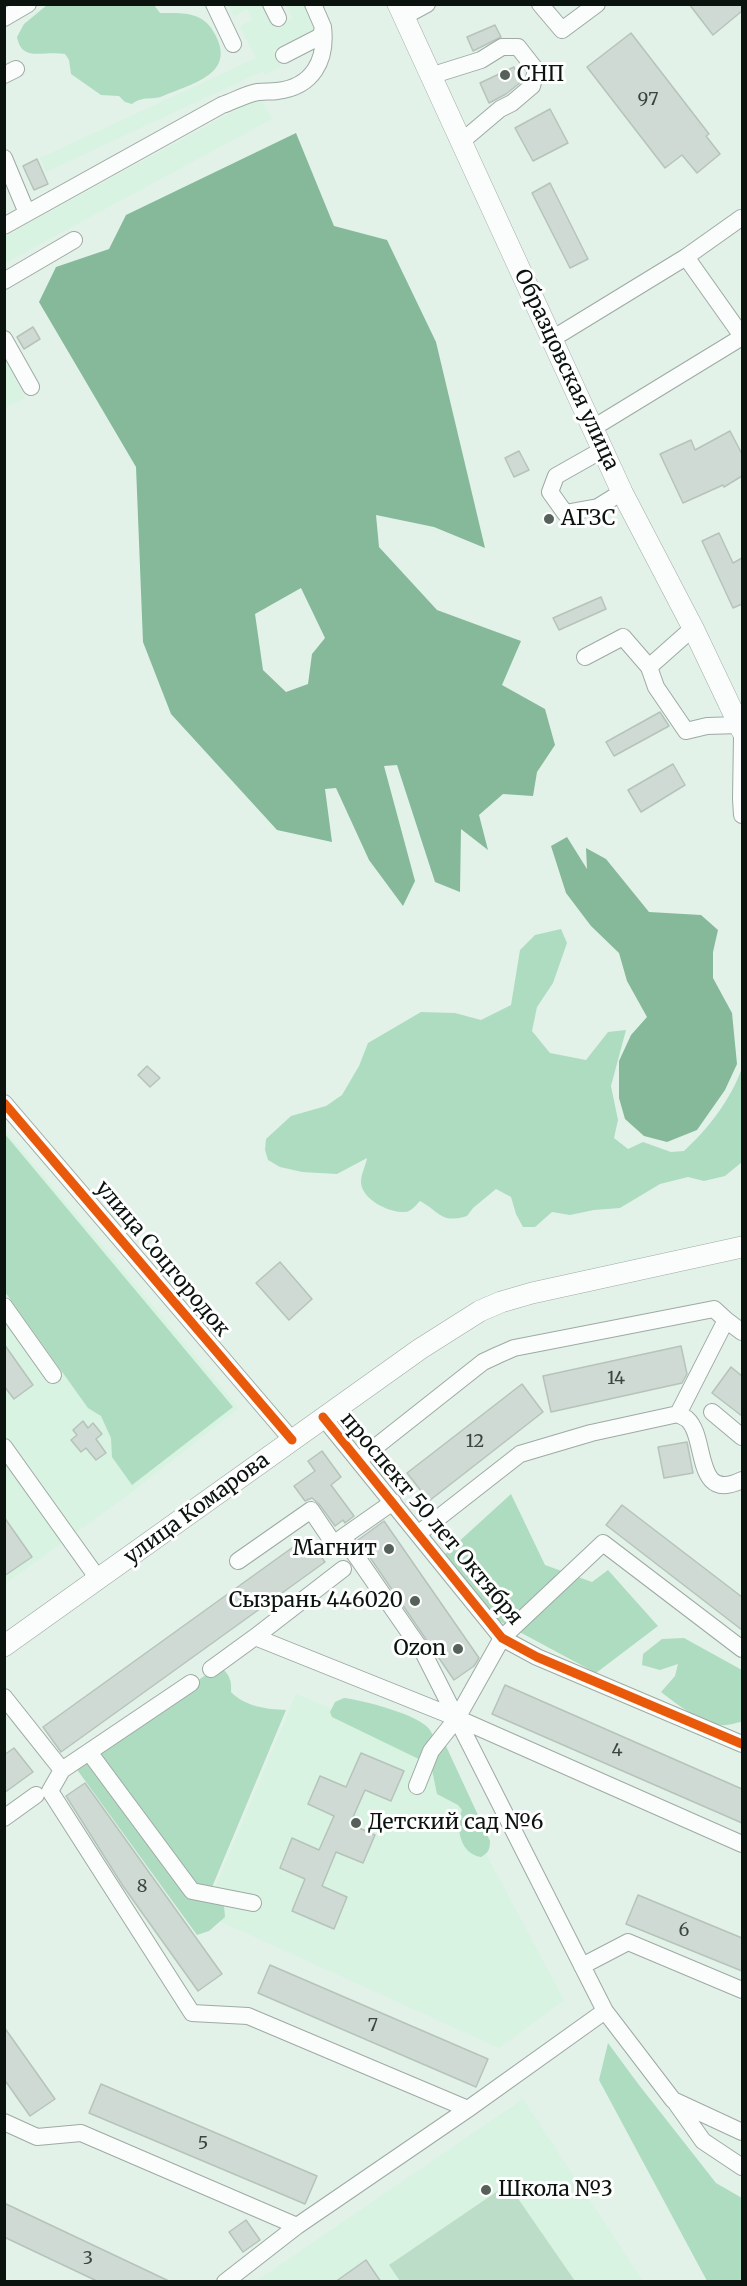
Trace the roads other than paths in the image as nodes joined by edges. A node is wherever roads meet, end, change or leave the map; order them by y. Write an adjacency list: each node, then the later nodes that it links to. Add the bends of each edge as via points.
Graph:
1 (28, 4): 8 (street)
2 (214, 4): 10 (street)
3 (313, 4): 9 (street)
4 (427, 4): 7 (street)
5 (540, 4): 6 (street, via 562,30)
6 (597, 4)
7 (400, 11): 12 (main road, Образцовская улица)
8 (4, 18)
9 (323, 27): 11 (street, via 321,36); 15 (street, via 324,52 307,80 222,105)
10 (233, 44)
11 (284, 55)
12 (430, 76): 13 (main road, Образцовская улица); 13 (street, via 481,60 502,47 518,47 536,69 532,86)
13 (461, 142): 23 (main road, Образцовская улица)
14 (4, 158): 15 (street)
15 (27, 213): 17 (street)
16 (742, 220): 19 (street)
17 (4, 226)
18 (74, 240): 20 (street)
19 (686, 257): 21 (street); 23 (street)
20 (4, 281)
21 (742, 336): 25 (street)
22 (4, 339): 24 (street)
23 (552, 339): 25 (main road, Образцовская улица)
24 (31, 387)
25 (592, 428): 26 (main road, Образцовская улица)
26 (602, 450): 27 (main road, Образцовская улица); 27 (street, via 556,476 550,492 565,513 598,507)
27 (622, 492): 28 (main road, Образцовская улица)
28 (693, 628): 30 (street); 31 (main road, Образцовская улица)
29 (585, 657): 30 (street, via 623,637)
30 (649, 667): 31 (street, via 656,687 686,730 707,726)
31 (741, 731): 32 (street)
32 (742, 815)
33 (4, 1103): 44 (street, улица Соцгородок)
34 (742, 1240): 35 (main road, улица Комарова)
35 (733, 1249): 42 (main road, улица Комарова, via 501,1302 458,1324)
36 (4, 1306): 39 (street)
37 (726, 1320): 38 (street); 41 (street); 46 (street, via 714,1309 514,1348 483,1362)
38 (742, 1332)
39 (53, 1375)
40 (712, 1412): 43 (street)
41 (678, 1414): 47 (street, via 688,1419 693,1428 708,1476 727,1485); 49 (street, via 520,1454)
42 (323, 1417): 44 (main road, улица Комарова); 46 (street, проспект 50 лет Октября)
43 (742, 1437)
44 (292, 1440): 53 (main road, улица Комарова)
45 (4, 1447): 53 (street)
46 (359, 1460): 48 (street, проспект 50 лет Октября)
47 (742, 1480)
48 (393, 1502): 49 (street, проспект 50 лет Октября); 50 (street)
49 (419, 1533): 55 (street, проспект 50 лет Октября)
50 (344, 1537): 51 (street, via 334,1544 311,1510); 62 (street, via 424,1654)
51 (238, 1561)
52 (343, 1569): 54 (street)
53 (99, 1580): 56 (main road, улица Комарова)
54 (255, 1637): 58 (street); 62 (street)
55 (502, 1638): 57 (street, via 603,1543); 62 (street); 63 (street, проспект 50 лет Октября, via 537,1657)
56 (4, 1646)
57 (742, 1649)
58 (212, 1669)
59 (191, 1683): 64 (street)
60 (4, 1697): 61 (street)
61 (10, 1717): 65 (street)
62 (457, 1718): 66 (street, via 431,1751); 69 (street); 71 (street)
63 (742, 1744)
64 (89, 1752): 65 (street); 70 (street, via 192,1891)
65 (62, 1770): 75 (street, via 50,1791 192,2013 248,2016)
66 (417, 1786)
67 (36, 1795): 68 (street)
68 (4, 1818)
69 (742, 1844)
70 (253, 1903)
71 (582, 1966): 72 (street, via 628,1942); 73 (street)
72 (742, 1990)
73 (605, 2011): 74 (street); 75 (street)
74 (674, 2100): 77 (street); 78 (street, via 703,2141)
75 (468, 2109): 79 (street)
76 (4, 2122): 79 (street, via 37,2137 81,2133)
77 (742, 2132)
78 (742, 2167)
79 (297, 2226): 80 (street)
80 (225, 2282)

